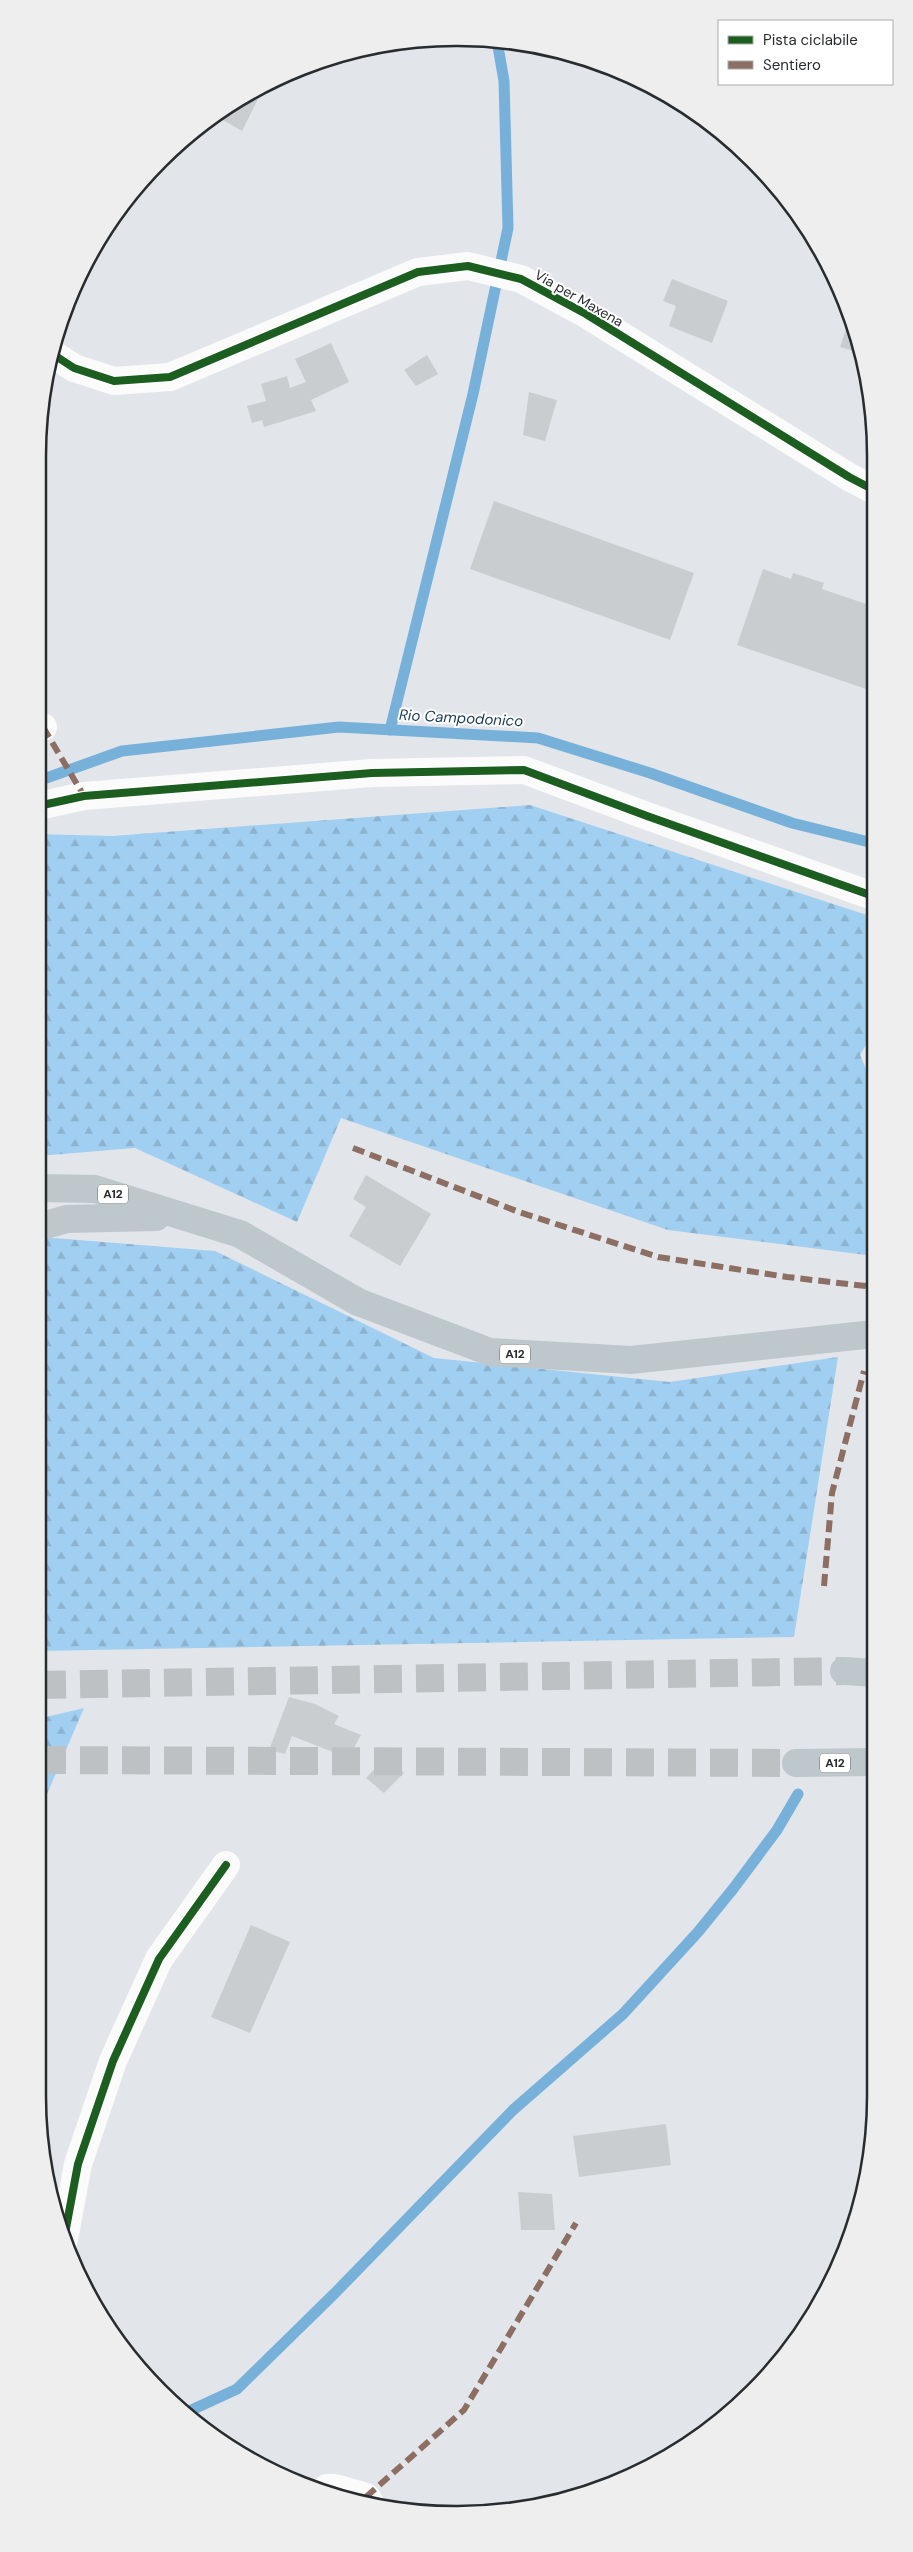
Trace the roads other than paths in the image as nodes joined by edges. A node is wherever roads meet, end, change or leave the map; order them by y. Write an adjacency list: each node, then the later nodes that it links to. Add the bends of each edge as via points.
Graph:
1 (58, 358): 2 (street, Via per Maxena, via 74,368 114,380 170,377 418,272 468,266 521,279 586,314)
2 (867, 487)
3 (46, 804): 4 (street, via 84,796 372,773 524,770)
4 (867, 894)
5 (46, 1188): 6 (highway, A12, via 95,1189)
6 (185, 1218): 7 (highway, A12, via 128,1216 67,1219); 8 (highway, A12, via 240,1234 358,1302 490,1352 631,1360)
7 (46, 1225)
8 (867, 1335)
9 (844, 1671): 10 (highway)
10 (867, 1672)
11 (867, 1762): 12 (highway, A12)
12 (796, 1763)
13 (226, 1865): 14 (street, via 159,1960 113,2061 78,2164)
14 (67, 2224)

